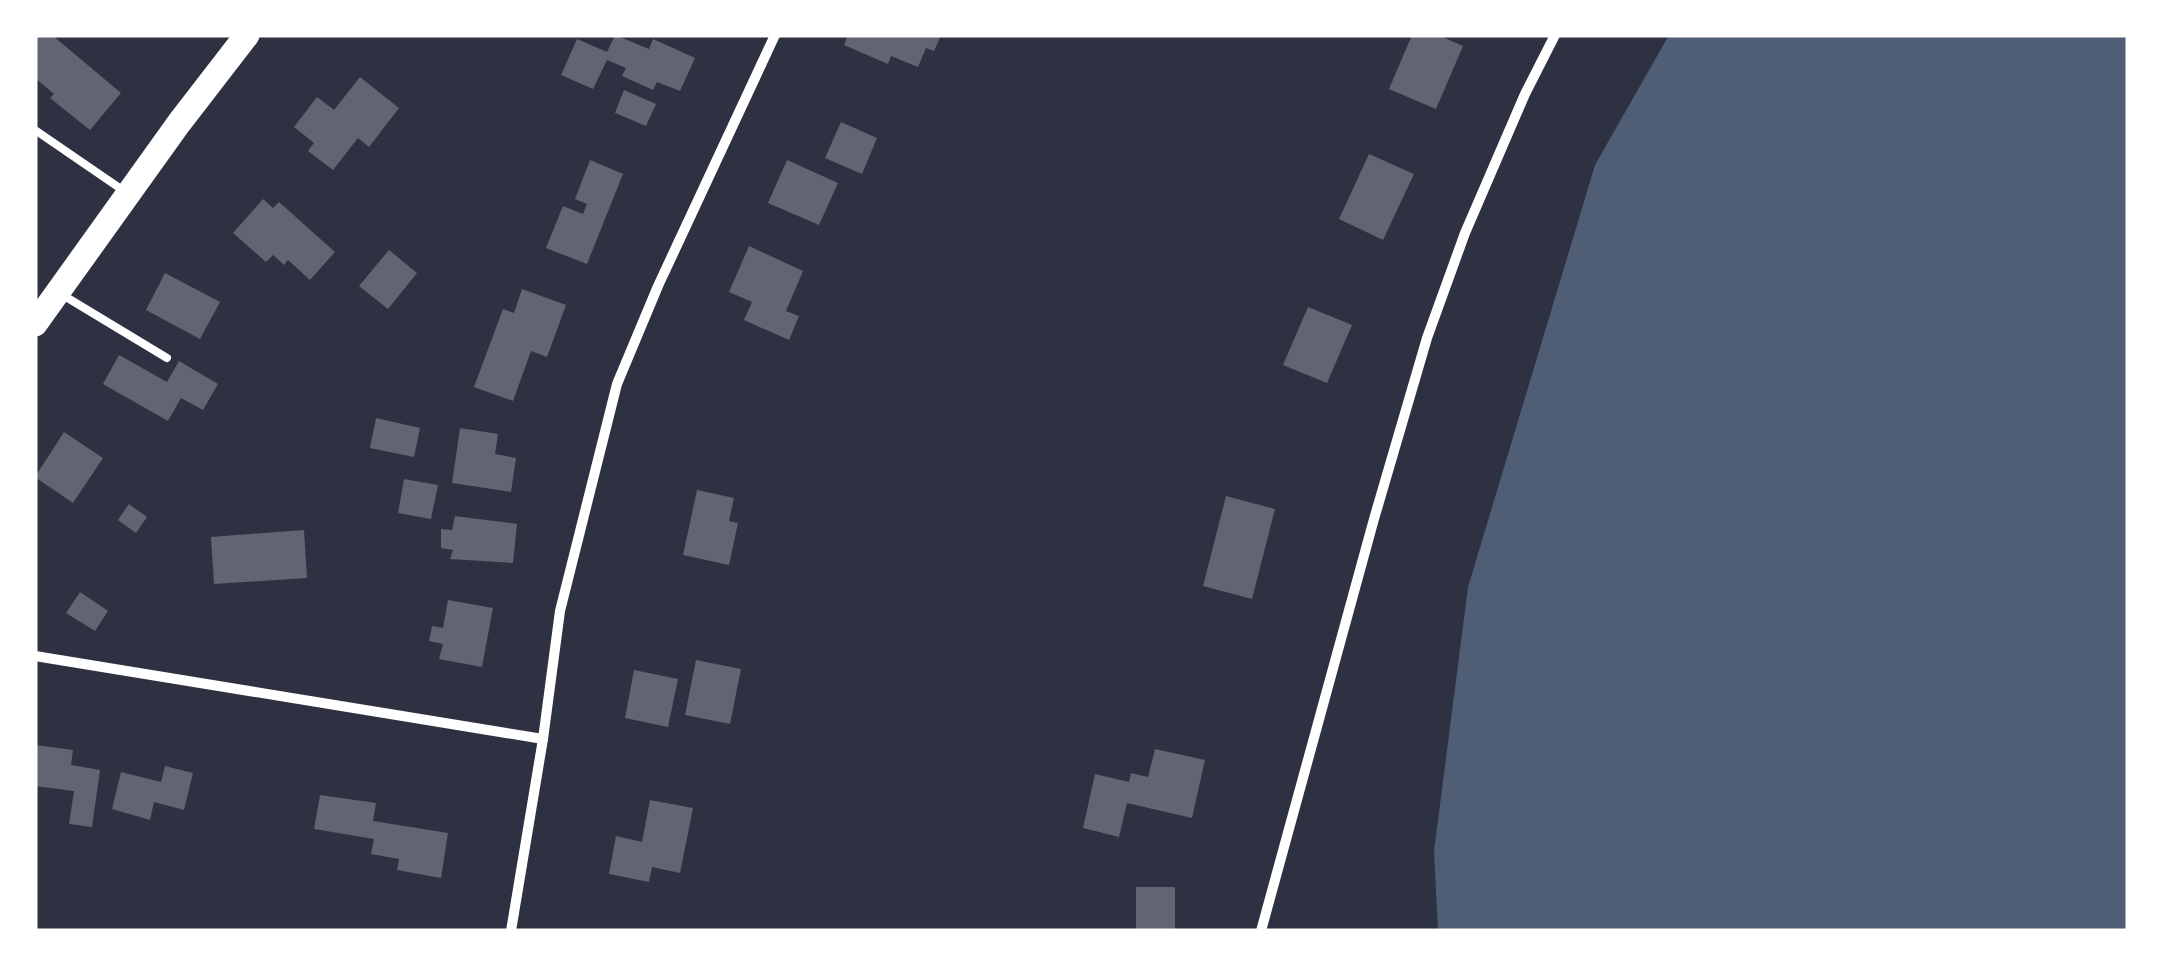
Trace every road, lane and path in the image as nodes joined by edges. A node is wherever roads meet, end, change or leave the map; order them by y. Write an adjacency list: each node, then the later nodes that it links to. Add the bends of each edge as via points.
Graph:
1 (1555, 35): 12 (street, via 1465,232 1427,338)
2 (774, 36): 10 (street, via 617,384 560,611)
3 (239, 39): 5 (main road)
4 (35, 130): 5 (lane)
5 (127, 194): 6 (main road)
6 (58, 291): 7 (main road); 8 (lane)
7 (35, 324)
8 (166, 358)
9 (35, 656): 10 (street)
10 (544, 739): 11 (street)
11 (510, 931)
12 (1261, 931)

